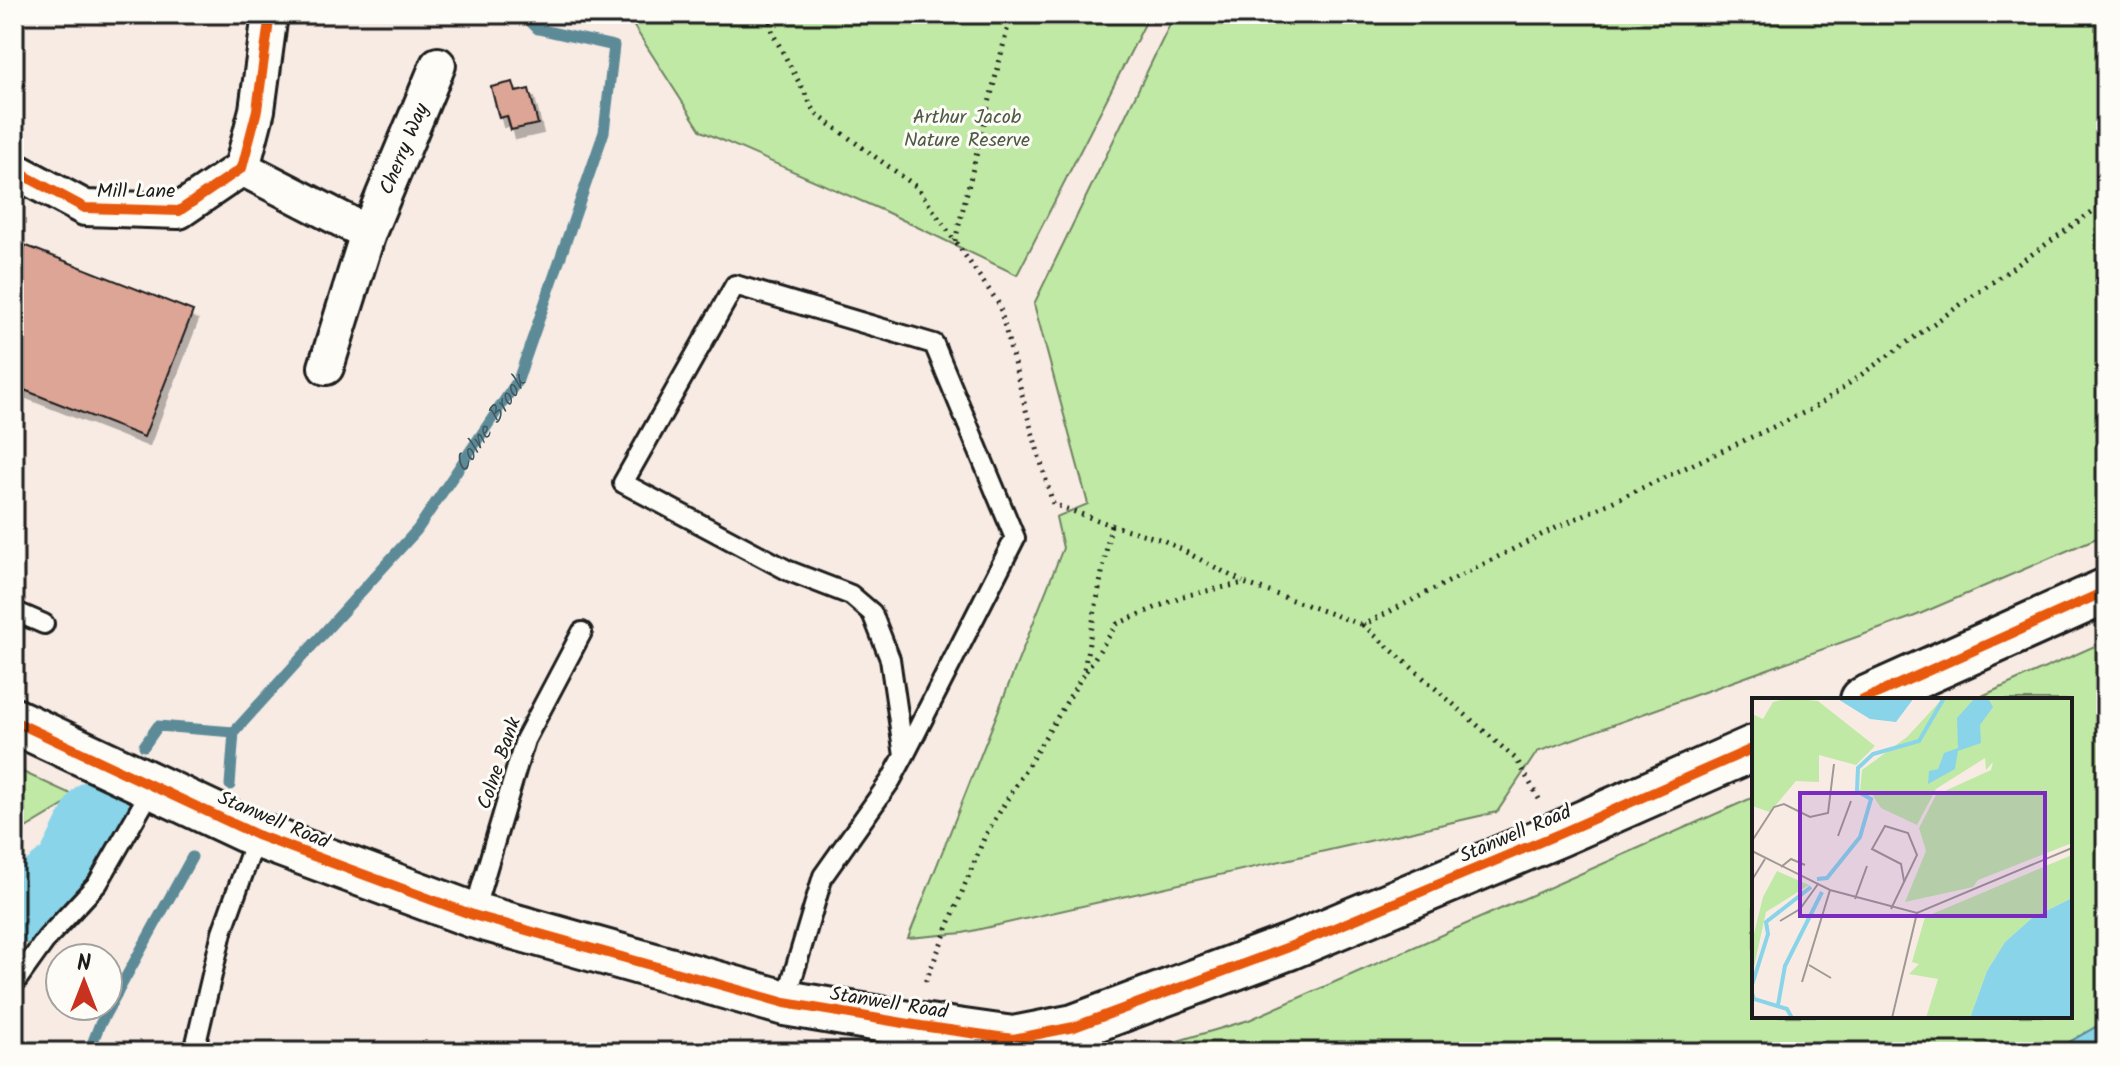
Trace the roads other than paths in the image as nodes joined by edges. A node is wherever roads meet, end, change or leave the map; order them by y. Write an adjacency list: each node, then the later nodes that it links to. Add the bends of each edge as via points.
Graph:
1 (270, 14): 3 (street, via 257,110)
2 (438, 65): 5 (street, Cherry Way)
3 (242, 168): 4 (street, Mill Lane, via 179,211 85,208); 5 (street)
4 (14, 170)
5 (368, 233): 6 (street, Cherry Way)
6 (326, 367)
7 (2106, 591): 11 (street)
8 (14, 611): 9 (lane)
9 (44, 624)
10 (582, 632): 17 (lane, Colne Bank, via 525,740)
11 (1867, 698)
12 (14, 721): 15 (street, Stanwell Road)
13 (1752, 749): 20 (street, Stanwell Road, via 1260,958)
14 (904, 756): 14 (lane, via 1015,538 934,344 735,285 623,483 789,571 851,595 872,613 890,659); 19 (lane, via 823,876)
15 (145, 781): 16 (street, Stanwell Road); 18 (lane, via 98,883 47,938)
16 (257, 835): 17 (street, Stanwell Road); 21 (lane, via 222,932)
17 (473, 915): 19 (street, Stanwell Road)
18 (14, 984)
19 (785, 1003): 20 (street, Stanwell Road)
20 (1014, 1045)
21 (194, 1052)

